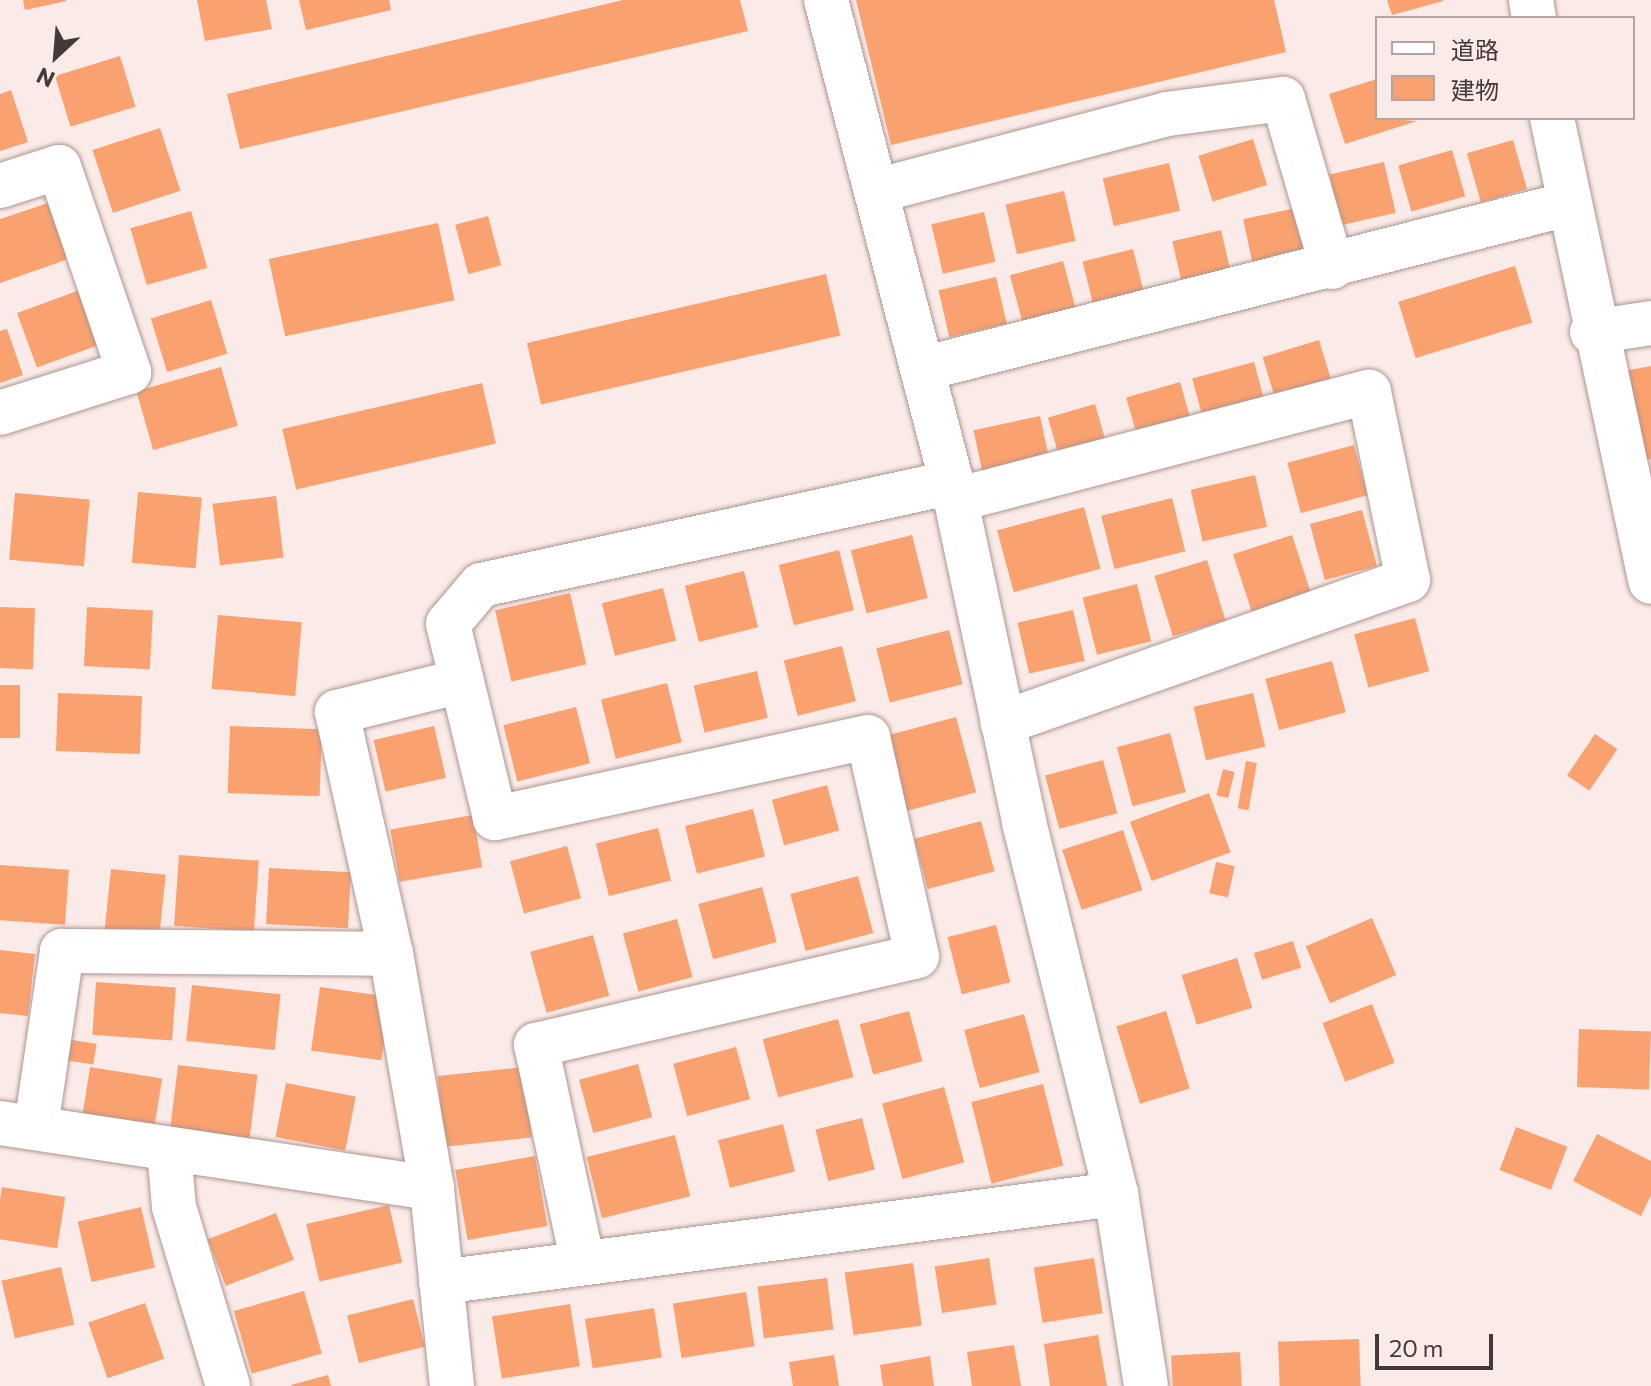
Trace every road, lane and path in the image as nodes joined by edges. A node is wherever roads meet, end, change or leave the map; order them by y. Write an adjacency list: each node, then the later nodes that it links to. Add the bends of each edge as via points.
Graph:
1 (826, 0): 4 (street)
2 (1552, 120): 5 (street)
3 (0, 186): 10 (street, via 59,167 129,372)
4 (876, 191): 6 (street, via 1167,114 1283,99); 9 (street)
5 (1568, 204): 6 (street); 8 (street)
6 (1332, 267): 9 (street)
7 (1651, 323): 8 (street)
8 (1592, 332): 12 (street)
9 (922, 369): 11 (street)
10 (0, 413)
11 (954, 491): 13 (street, via 481,585 448,624); 14 (street); 14 (street, via 1369,392 1408,580)
12 (1651, 582)
13 (461, 681): 15 (street, via 337,712); 20 (street, via 495,818 868,737 917,956 536,1045)
14 (1003, 723): 19 (street)
15 (391, 954): 16 (street, via 62,951); 18 (street)
16 (18, 1125): 17 (street)
17 (169, 1150): 18 (street); 22 (street, via 174,1207)
18 (432, 1188): 21 (street)
19 (1116, 1194): 20 (street); 24 (street)
20 (582, 1259): 21 (street)
21 (441, 1282): 23 (street)
22 (228, 1386)
23 (452, 1386)
24 (1146, 1386)

